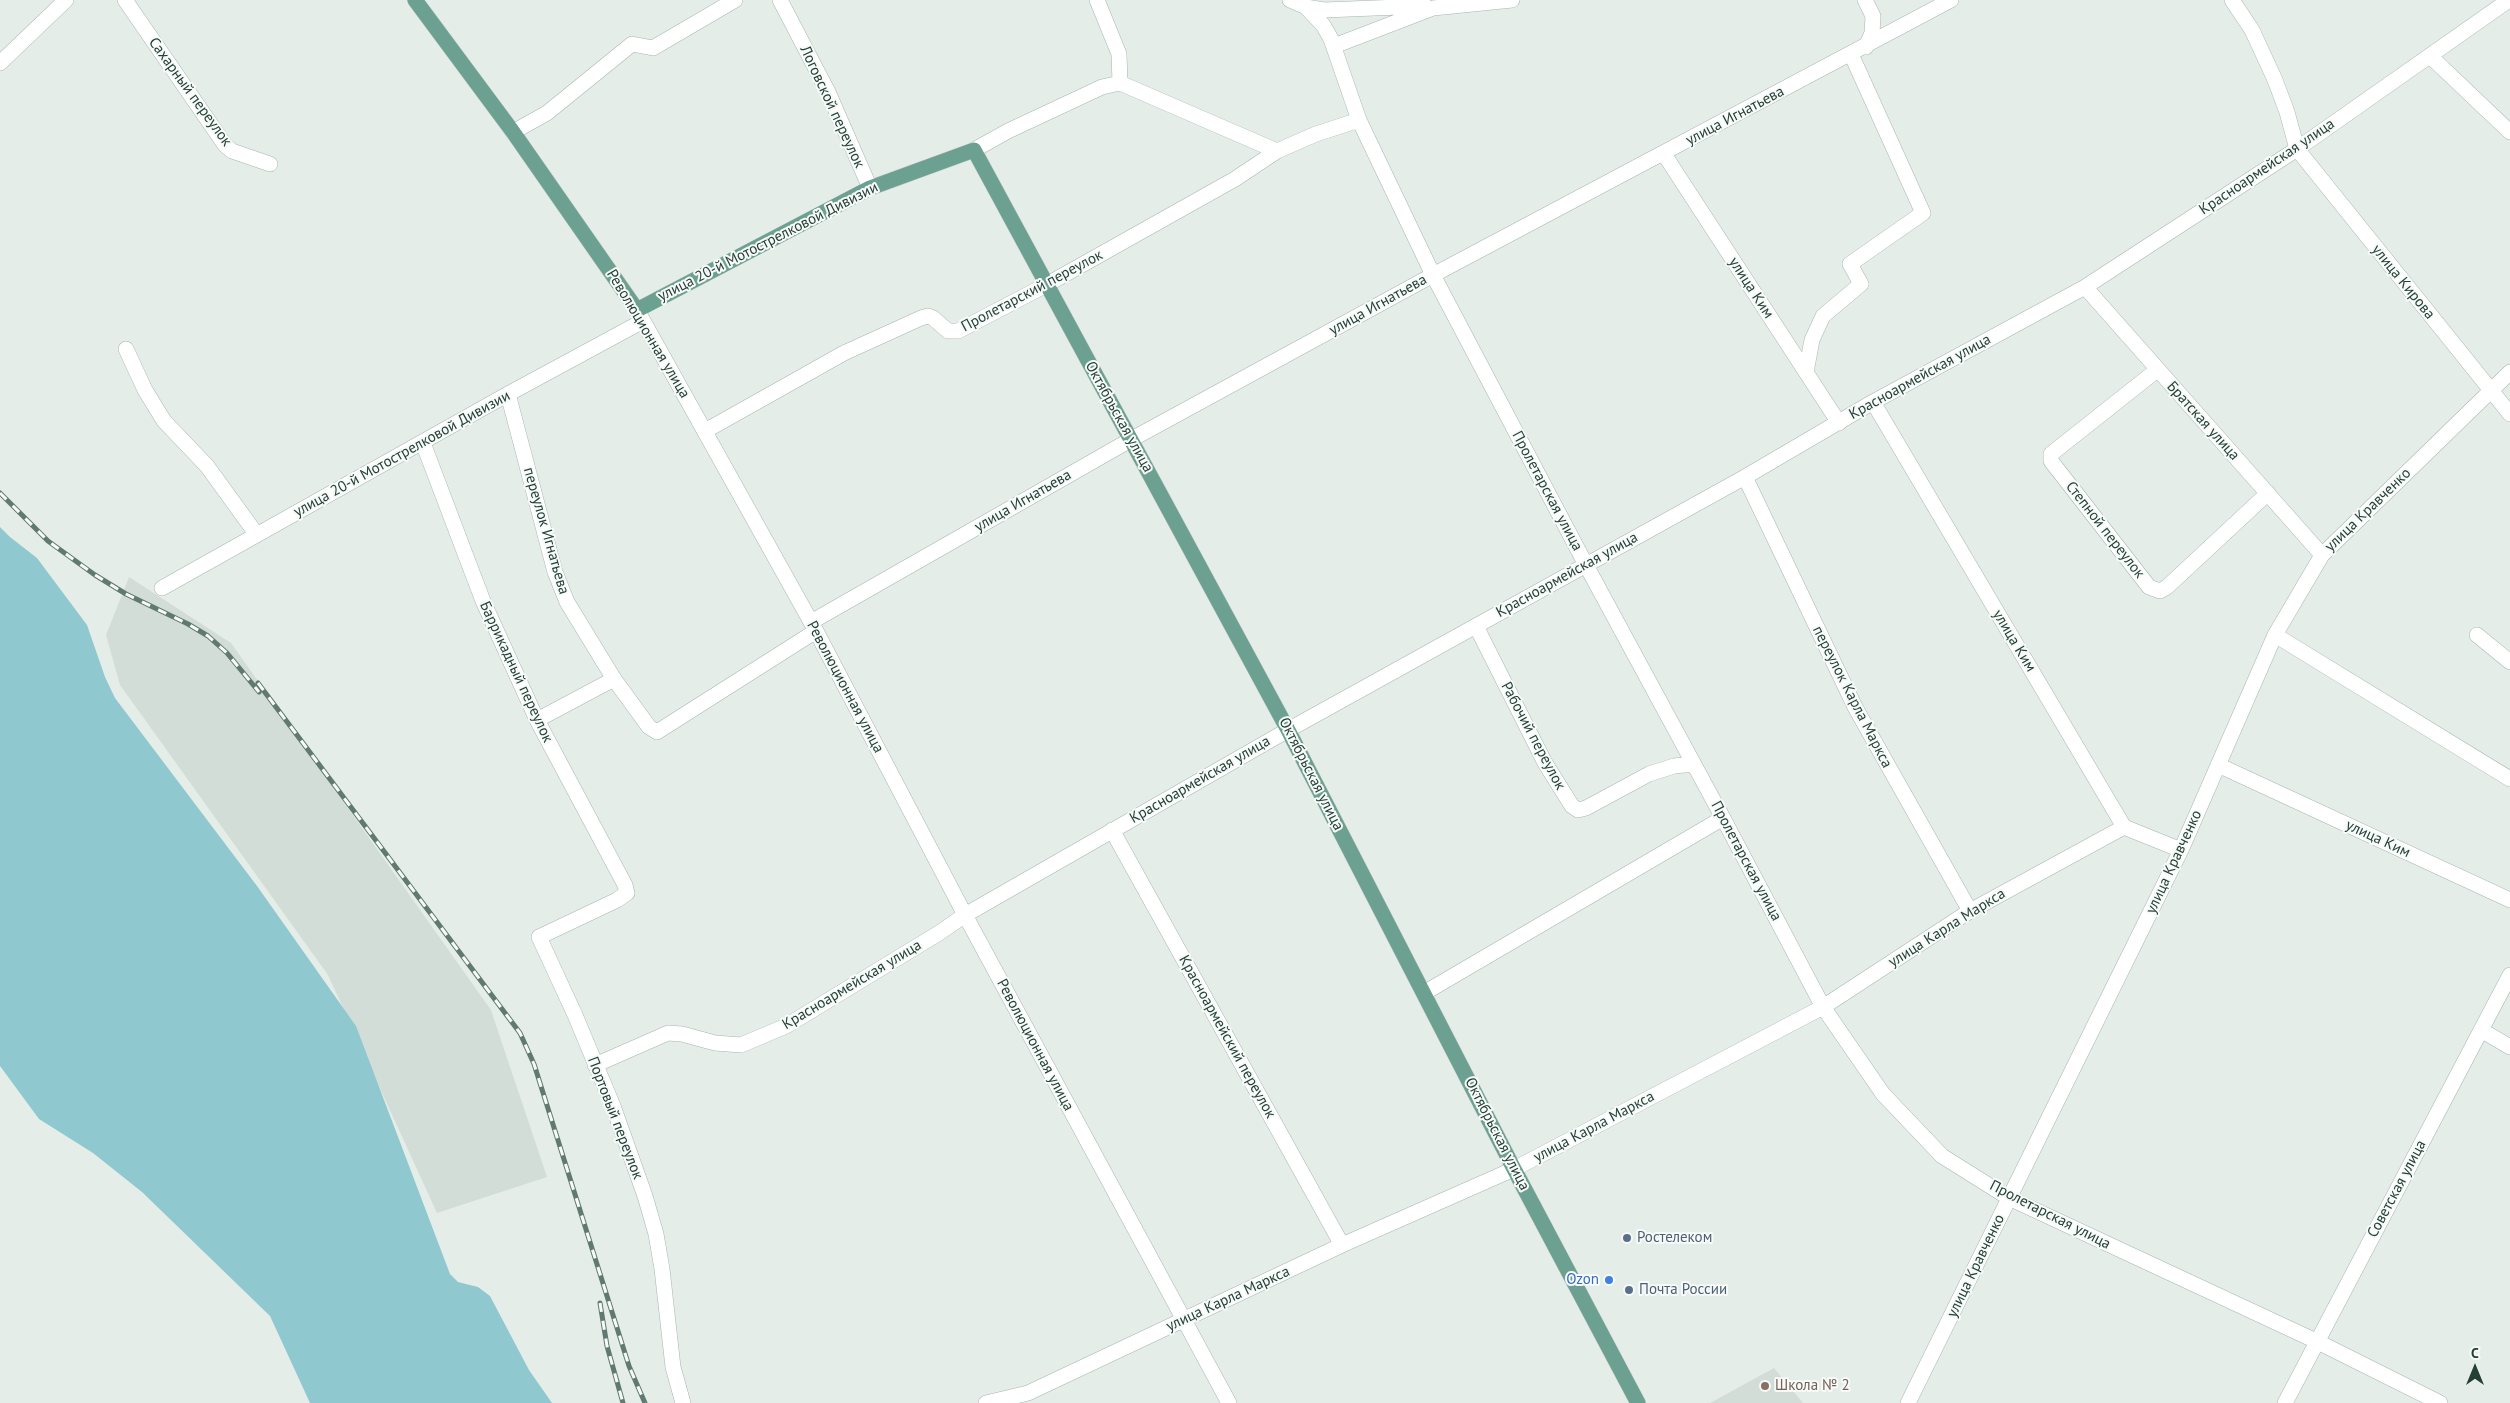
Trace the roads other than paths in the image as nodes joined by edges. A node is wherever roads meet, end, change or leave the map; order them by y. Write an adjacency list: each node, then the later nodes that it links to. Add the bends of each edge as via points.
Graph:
1 (66, 0): 19 (street)
2 (126, 0): 28 (street, Сахарный переулок, via 225,145 232,151)
3 (415, 0): 22 (main road, Революционная улица)
4 (735, 0): 22 (street, via 653,48 632,44 547,113)
5 (1097, 0): 20 (street, via 1119,54)
6 (1290, 0): 14 (street)
7 (1512, 0): 13 (street)
8 (1866, 0): 16 (street, via 1872,16 1872,33)
9 (1951, 0): 16 (street, улица Игнатьева)
10 (2232, 0): 24 (street, via 2252,30 2275,80)
11 (2509, 0): 18 (street, Красноармейская улица)
12 (782, 1): 29 (street, Логовской переулок, via 828,92)
13 (1444, 6): 14 (street, via 1324,10); 15 (street)
14 (1306, 7): 15 (street, Пролетарская улица, via 1323,25)
15 (1334, 46): 21 (street, Пролетарская улица)
16 (1866, 47): 17 (street, улица Игнатьева)
17 (1851, 54): 27 (street, улица Игнатьева); 36 (street, via 1923,214 1850,264 1861,284 1823,316 1812,340)
18 (2430, 57): 23 (street); 24 (street, Красноармейская улица)
19 (0, 63)
20 (1120, 83): 25 (street, улица 20-й Мотострелковой Дивизии, via 1102,86); 26 (street)
21 (1359, 120): 26 (street, Пролетарский переулок); 30 (street, Пролетарская улица)
22 (513, 132): 33 (main road, Революционная улица)
23 (2510, 132)
24 (2296, 149): 32 (street, Красноармейская улица); 38 (street, улица Кирова)
25 (974, 150): 29 (main road, улица 20-й Мотострелковой Дивизии); 31 (main road, Октябрьская улица)
26 (1277, 151): 31 (street, Пролетарский переулок, via 1235,179)
27 (1664, 154): 30 (street, улица Игнатьева); 36 (street, улица Ким)
28 (270, 164)
29 (870, 188): 33 (main road, улица 20-й Мотострелковой Дивизии)
30 (1433, 275): 44 (street, улица Игнатьева); 50 (street, Пролетарская улица)
31 (1046, 285): 43 (street, Пролетарский переулок, via 952,333 934,318 922,318 844,353); 44 (main road, Октябрьская улица)
32 (2085, 286): 35 (street, Братская улица); 40 (street, Красноармейская улица)
33 (640, 315): 39 (street, улица 20-й Мотострелковой Дивизии); 43 (street, Революционная улица)
34 (126, 349): 48 (street, via 164,421 207,466)
35 (2157, 370): 47 (street, Братская улица); 47 (street, Степной переулок, via 2050,454 2051,461 2149,587 2160,591 2167,587)
36 (1806, 372): 42 (street, улица Ким)
37 (2510, 372): 38 (street, улица Кравченко)
38 (2490, 390): 41 (street, улица Кирова); 49 (street, улица Кравченко)
39 (508, 394): 45 (street, улица 20-й Мотострелковой Дивизии); 57 (street, переулок Игнатьева, via 555,572 567,602)
40 (1873, 402): 42 (street, Красноармейская улица); 65 (street, улица Ким)
41 (2510, 414)
42 (1839, 423): 46 (street, Красноармейская улица)
43 (706, 431): 53 (street, Революционная улица)
44 (1132, 440): 53 (street, улица Игнатьева); 59 (main road, Октябрьская улица)
45 (423, 443): 48 (street, улица 20-й Мотострелковой Дивизии); 58 (street, Баррикадный переулок, via 483,601)
46 (1745, 477): 50 (street, Красноармейская улица); 70 (street, переулок Карла Маркса, via 1855,707)
47 (2268, 493): 49 (street, Братская улица)
48 (257, 535): 51 (street, улица 20-й Мотострелковой Дивизии)
49 (2322, 555): 54 (street, улица Кравченко)
50 (1586, 565): 52 (street, Красноармейская улица); 61 (street, Пролетарская улица)
51 (162, 588)
52 (1476, 626): 59 (street, Красноармейская улица); 61 (street, Рабочий переулок, via 1545,763 1572,806 1578,810 1649,774)
53 (813, 627): 60 (street, улица Игнатьева); 71 (street, Революционная улица)
54 (2275, 635): 62 (street, улица Кравченко); 63 (street)
55 (2478, 635): 56 (street)
56 (2510, 662)
57 (614, 679): 58 (street); 60 (street, переулок Игнатьева)
58 (537, 720): 68 (street, Баррикадный переулок)
59 (1288, 730): 66 (street, Красноармейская улица); 73 (main road, Октябрьская улица)
60 (657, 732)
61 (1694, 764): 64 (street, Пролетарская улица)
62 (2218, 765): 67 (street, улица Кравченко); 69 (street, улица Ким)
63 (2510, 779)
64 (1724, 818): 73 (street); 74 (street, Пролетарская улица)
65 (2124, 827): 67 (street); 70 (street, улица Карла Маркса)
66 (1112, 830): 71 (street, Красноармейская улица); 80 (street, Красноармейский переулок)
67 (2181, 850): 79 (street, улица Кравченко)
68 (627, 893): 77 (street, Портовый переулок, via 539,937)
69 (2510, 900)
70 (1970, 911): 74 (street, улица Карла Маркса)
71 (965, 915): 77 (street, Красноармейская улица, via 768,1034 740,1044 715,1044 668,1033); 81 (street, Революционная улица)
72 (2510, 975): 75 (street, Советская улица)
73 (1424, 993): 78 (main road, Октябрьская улица)
74 (1823, 1007): 78 (street, улица Карла Маркса); 79 (street, Пролетарская улица, via 1883,1094 1942,1156)
75 (2481, 1030): 76 (street); 82 (street, Советская улица)
76 (2510, 1047)
77 (595, 1065): 84 (street, Портовый переулок, via 613,1106 656,1234 673,1367)
78 (1514, 1169): 80 (street, улица Карла Маркса); 87 (main road, Октябрьская улица)
79 (2009, 1198): 82 (street, Пролетарская улица); 88 (street, улица Кравченко)
80 (1342, 1245): 81 (street, улица Карла Маркса)
81 (1183, 1320): 83 (street, улица Карла Маркса); 86 (street, Революционная улица)
82 (2316, 1342): 89 (street, Советская улица); 90 (street, Пролетарская улица)
83 (1031, 1398): 85 (street, улица Карла Маркса)
84 (683, 1403)
85 (986, 1403)
86 (1229, 1403)
87 (1638, 1403)
88 (1908, 1403)
89 (2285, 1403)
90 (2440, 1403)

